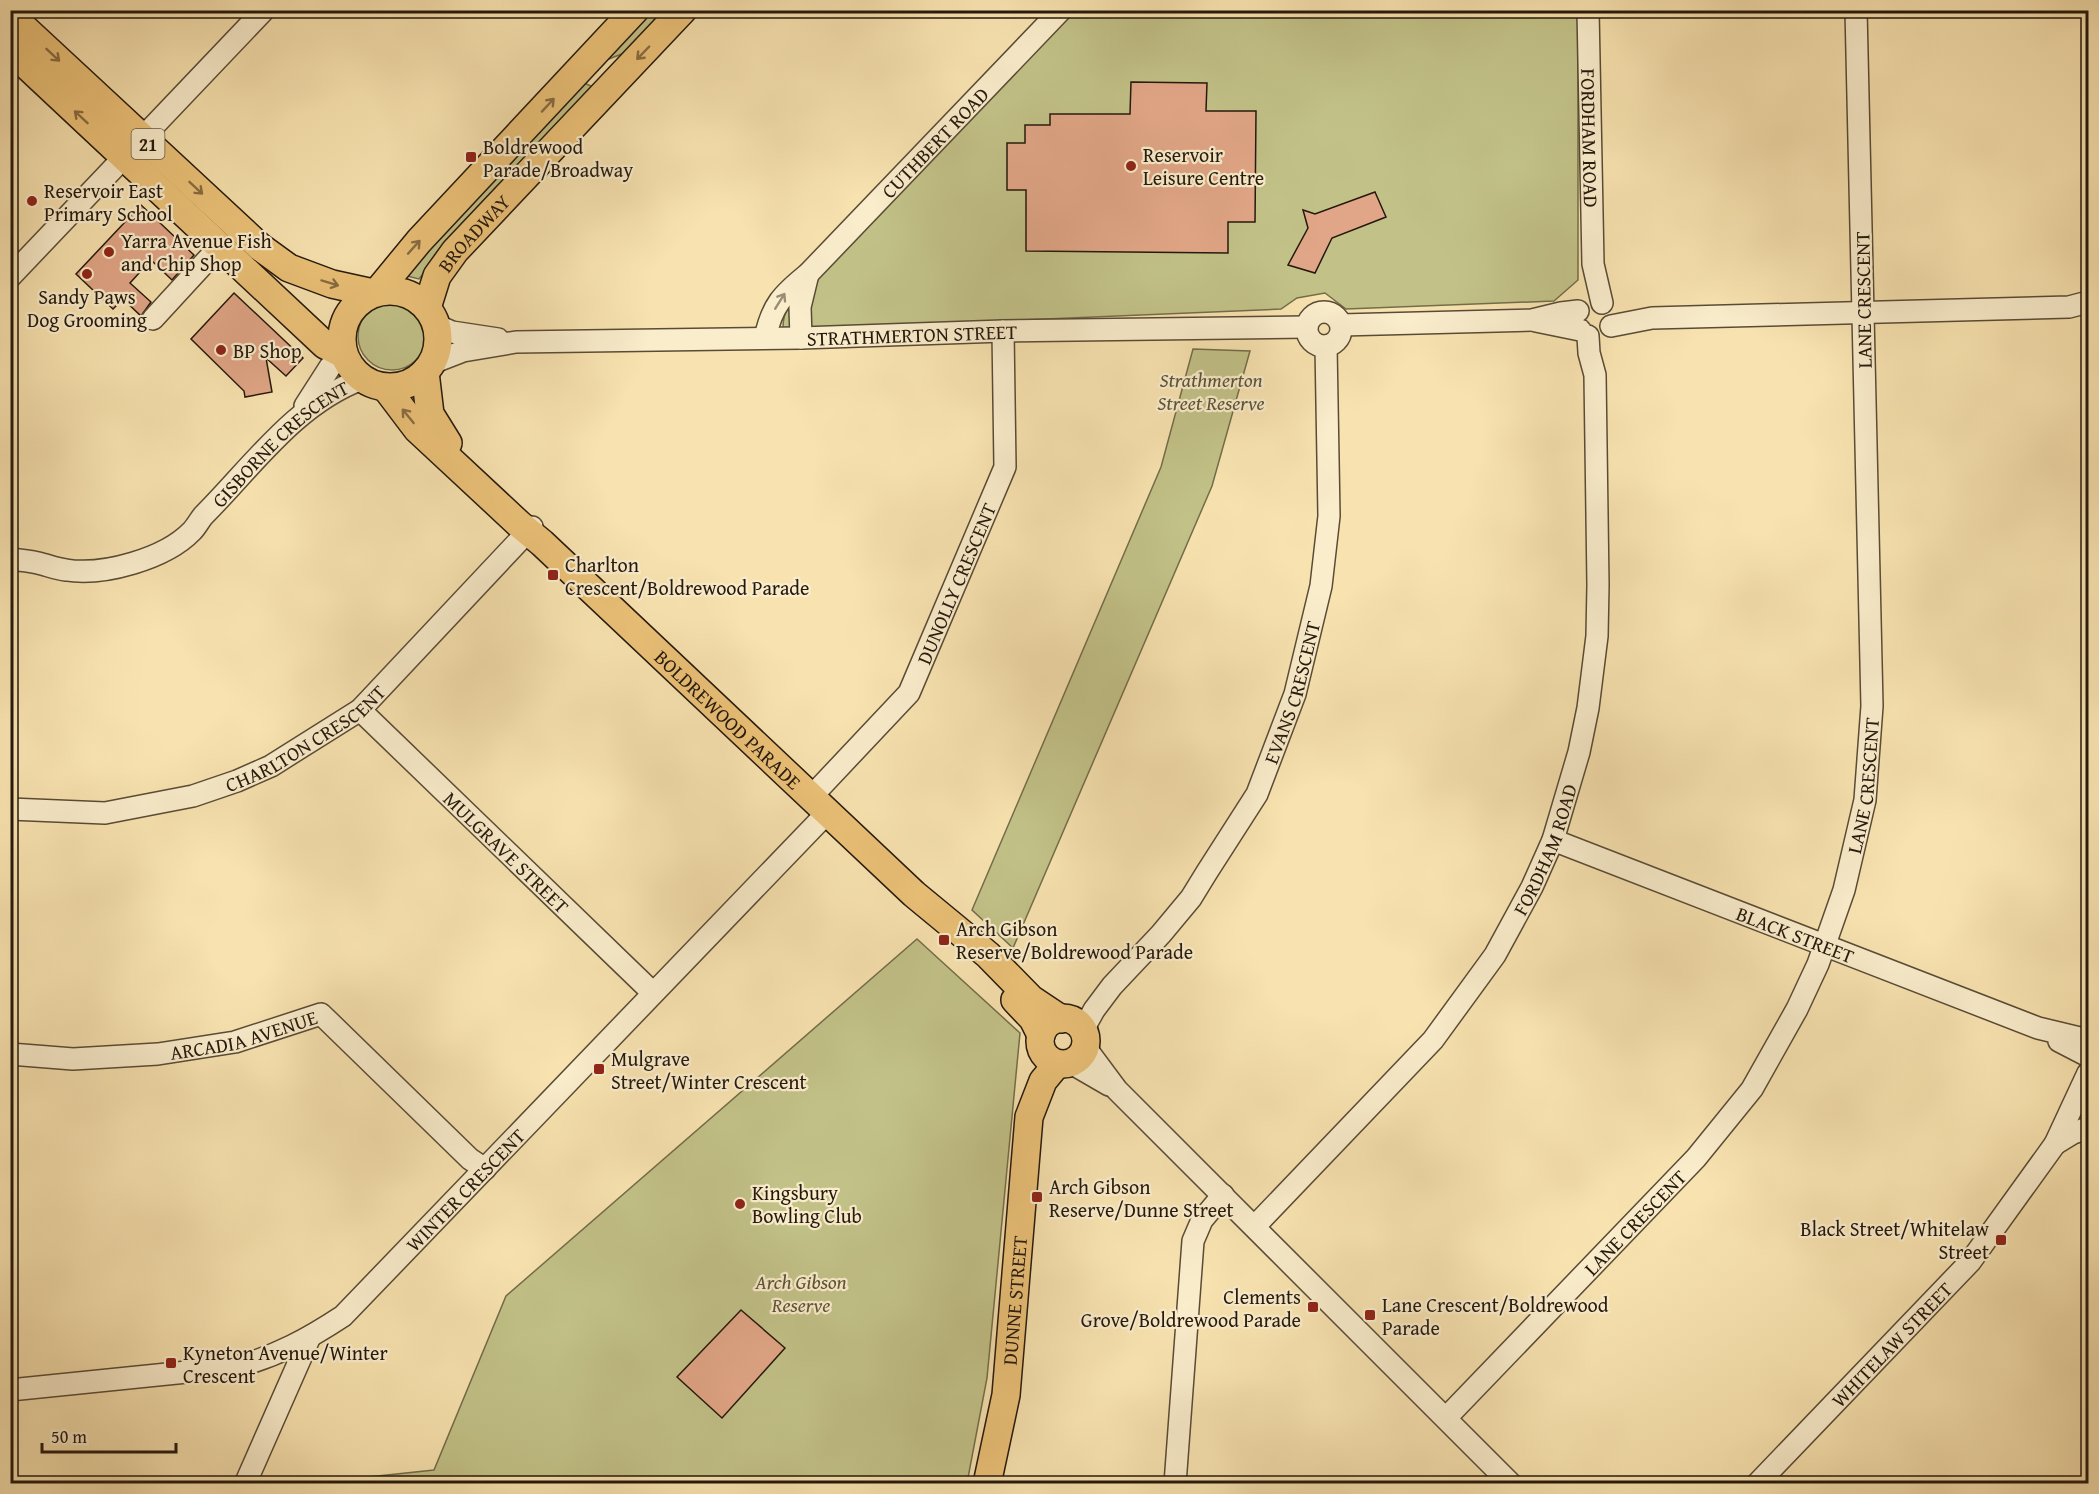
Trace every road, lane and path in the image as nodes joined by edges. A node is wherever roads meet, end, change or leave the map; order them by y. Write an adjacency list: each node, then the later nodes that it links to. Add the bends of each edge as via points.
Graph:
1 (264, 10): 11 (street)
2 (635, 10): 9 (main road, BROADWAY)
3 (683, 10): 10 (main road, BROADWAY, one-way to 10)
4 (1061, 10): 14 (street, CUTHBERT ROAD)
5 (1588, 10): 21 (street, FORDHAM ROAD)
6 (1856, 10): 18 (street, LANE CRESCENT)
7 (10, 15): 11 (main road, 21, one-way to 11)
8 (10, 50): 12 (main road, 21, one-way to 8)
9 (580, 71): 10 (main road); 16 (main road, BROADWAY, one-way to 9)
10 (618, 79): 19 (main road, BROADWAY, via 455,251 437,276)
11 (143, 139): 12 (street); 13 (main road, 21, one-way to 13)
12 (124, 158): 13 (main road, 21); 15 (street)
13 (238, 250): 16 (main road, 21, one-way to 16, via 332,284); 20 (street); 29 (main road, 21, via 325,345)
14 (808, 274): 25 (street, CUTHBERT ROAD, one-way to 14, via 768,322 785,293); 26 (street, via 800,307)
15 (10, 277)
16 (375, 293): 19 (main road, 21, via 405,293 421,302); 29 (main road, via 363,298 349,313 342,333)
17 (2082, 307): 18 (street)
18 (1863, 314): 21 (street); 39 (street, LANE CRESCENT, via 1872,706 1865,801)
19 (432, 317): 27 (street, STRATHMERTON STREET, via 452,332); 30 (main road, via 438,344)
20 (153, 319)
21 (1594, 319): 22 (street); 38 (street, FORDHAM ROAD, via 1597,636 1579,752)
22 (1341, 325): 23 (street, via 1336,316 1326,312 1316,314); 28 (street, via 1336,341)
23 (1307, 327): 24 (street, STRATHMERTON STREET); 28 (street, via 1310,339)
24 (1003, 331): 26 (street, STRATHMERTON STREET); 36 (street, DUNOLLY CRESCENT, via 1005,467 909,693)
25 (765, 338): 26 (street, STRATHMERTON STREET); 27 (street, STRATHMERTON STREET)
26 (801, 338)
27 (516, 342): 30 (street, STRATHMERTON STREET, via 463,351)
28 (1326, 346): 42 (street, EVANS CRESCENT, via 1329,516 1321,586 1295,694 1257,794 1191,898)
29 (343, 354): 31 (main road, 21, via 354,372); 32 (street, via 330,367)
30 (429, 367): 31 (main road, via 408,384); 33 (main road, BOLDREWOOD PARADE, via 430,414 444,438 526,519)
31 (374, 383): 32 (street, GISBORNE CRESCENT, via 342,387); 33 (main road, BOLDREWOOD PARADE, one-way to 31, via 417,429)
32 (298, 417): 34 (street, GISBORNE CRESCENT, via 192,531 145,559 97,571 66,570)
33 (534, 534): 35 (street, CHARLTON CRESCENT); 36 (main road, BOLDREWOOD PARADE)
34 (10, 559)
35 (360, 710): 37 (street, CHARLTON CRESCENT, via 272,766 193,796 105,813); 40 (street, MULGRAVE STREET)
36 (819, 805): 40 (street, WINTER CRESCENT); 42 (main road, BOLDREWOOD PARADE, via 914,894 978,967 1033,1019)
37 (10, 809)
38 (1553, 840): 39 (street, BLACK STREET); 50 (street, FORDHAM ROAD, via 1495,955 1433,1041)
39 (1826, 945): 41 (street, BLACK STREET); 53 (street, LANE CRESCENT, via 1797,1009 1752,1089 1696,1158)
40 (653, 993): 48 (street, WINTER CRESCENT)
41 (2038, 1028): 43 (street, BLACK STREET); 45 (street, BLACK STREET, via 2066,1046)
42 (1063, 1039): 49 (street, BOLDREWOOD PARADE); 55 (main road, DUNNE STREET, via 1029,1116 1006,1395)
43 (2088, 1040)
44 (10, 1054): 48 (street, ARCADIA AVENUE, via 73,1059 158,1054 235,1042 321,1014 470,1159)
45 (2087, 1077): 47 (street, WHITELAW STREET)
46 (2088, 1128): 47 (street)
47 (2055, 1144): 58 (street, WHITELAW STREET, via 1970,1262)
48 (485, 1168): 51 (street, WINTER CRESCENT, via 343,1316)
49 (1223, 1195): 50 (street, BOLDREWOOD PARADE); 56 (street, via 1202,1220 1193,1241)
50 (1255, 1226): 53 (street, BOLDREWOOD PARADE)
51 (309, 1339): 52 (street, WINTER CRESCENT, via 236,1367); 54 (street)
52 (10, 1390)
53 (1446, 1418): 57 (street, BOLDREWOOD PARADE)
54 (246, 1482)
55 (987, 1484)
56 (1175, 1484)
57 (1511, 1484)
58 (1757, 1484)

